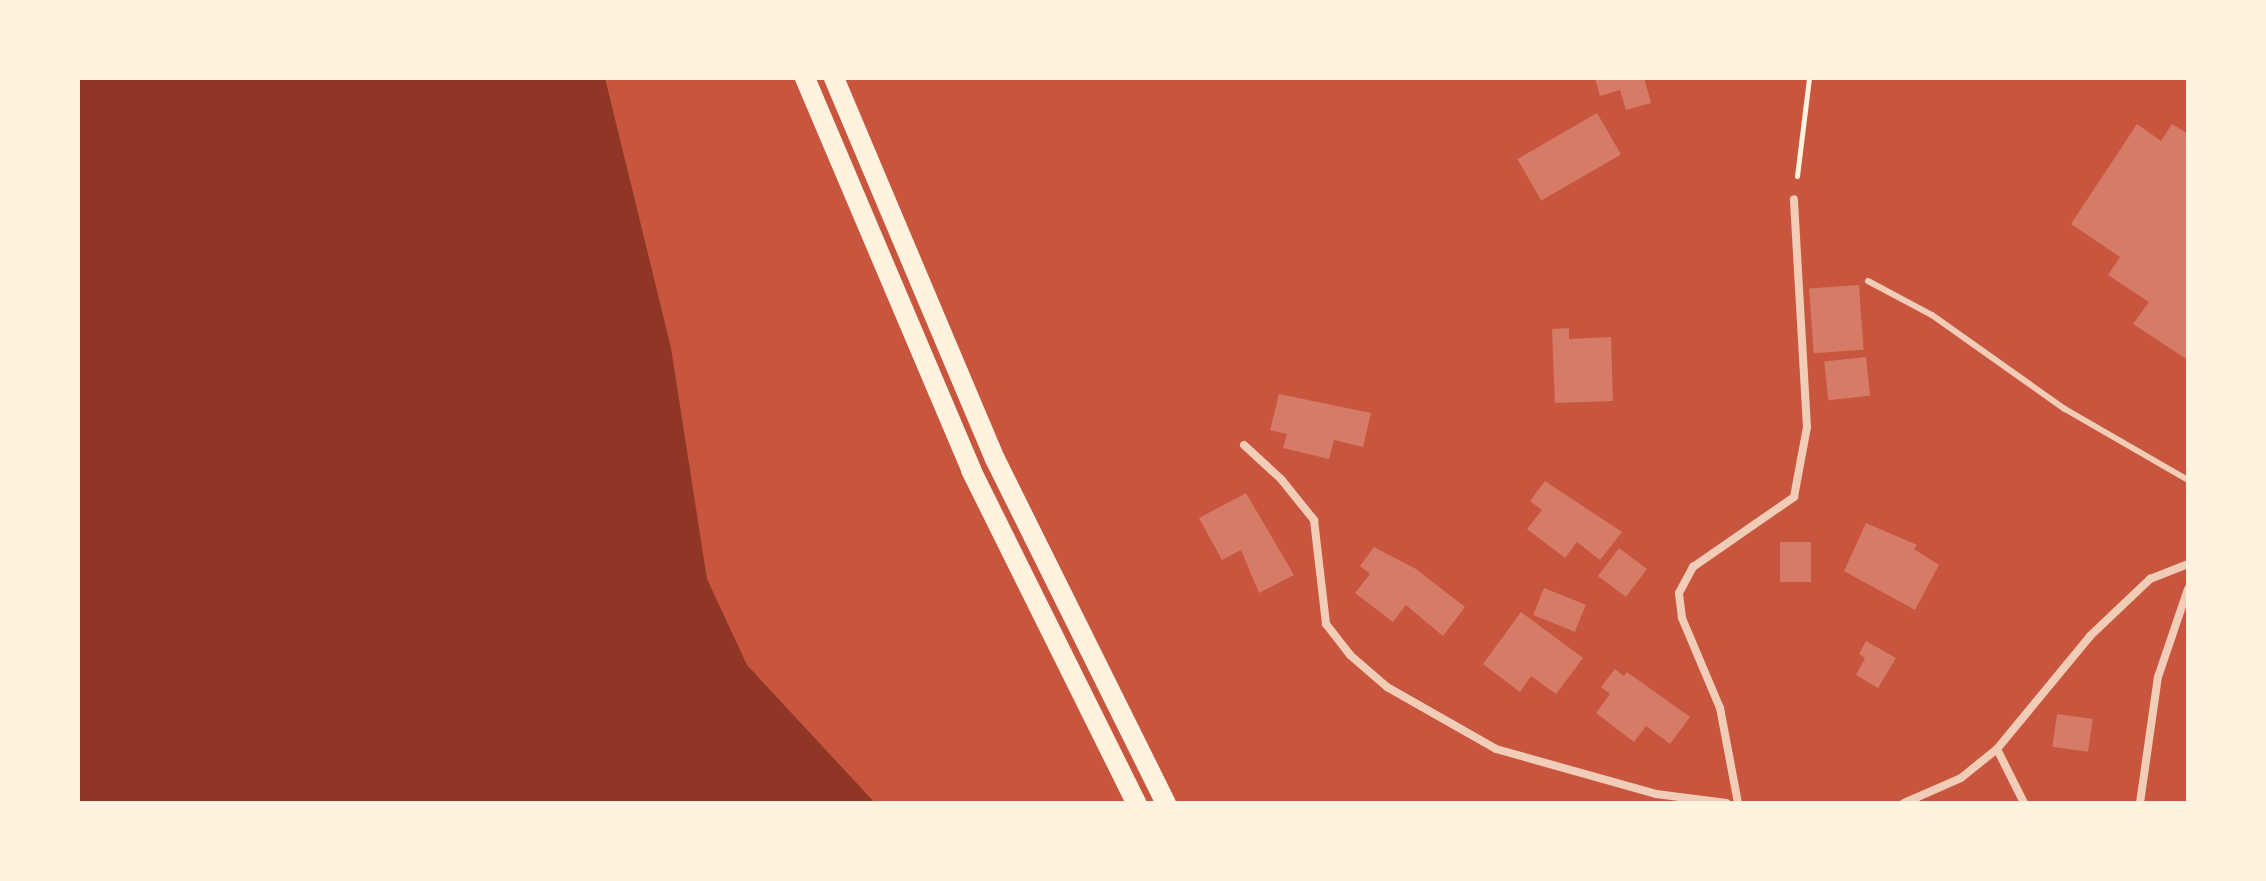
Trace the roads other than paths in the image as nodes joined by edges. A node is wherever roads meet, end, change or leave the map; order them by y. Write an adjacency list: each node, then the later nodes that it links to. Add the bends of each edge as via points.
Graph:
1 (805, 78): 11 (main road, via 971,470)
2 (834, 78): 12 (main road, via 995,459)
3 (1794, 199): 14 (street, via 1807,427 1794,497 1693,567 1679,593 1682,618 1720,708)
4 (1868, 281): 6 (lane, via 1932,315 2065,409)
5 (1244, 445): 10 (street, via 1314,520 1326,624 1350,655 1387,687 1496,749)
6 (2188, 480)
7 (2188, 564): 9 (street, via 2150,579 2090,636)
8 (2188, 589): 17 (street, via 2158,677)
9 (1997, 749): 15 (street, via 1961,778); 16 (street)
10 (1655, 799): 13 (street)
11 (1136, 803)
12 (1166, 803)
13 (1726, 803)
14 (1738, 803)
15 (1904, 803)
16 (2024, 803)
17 (2140, 803)

